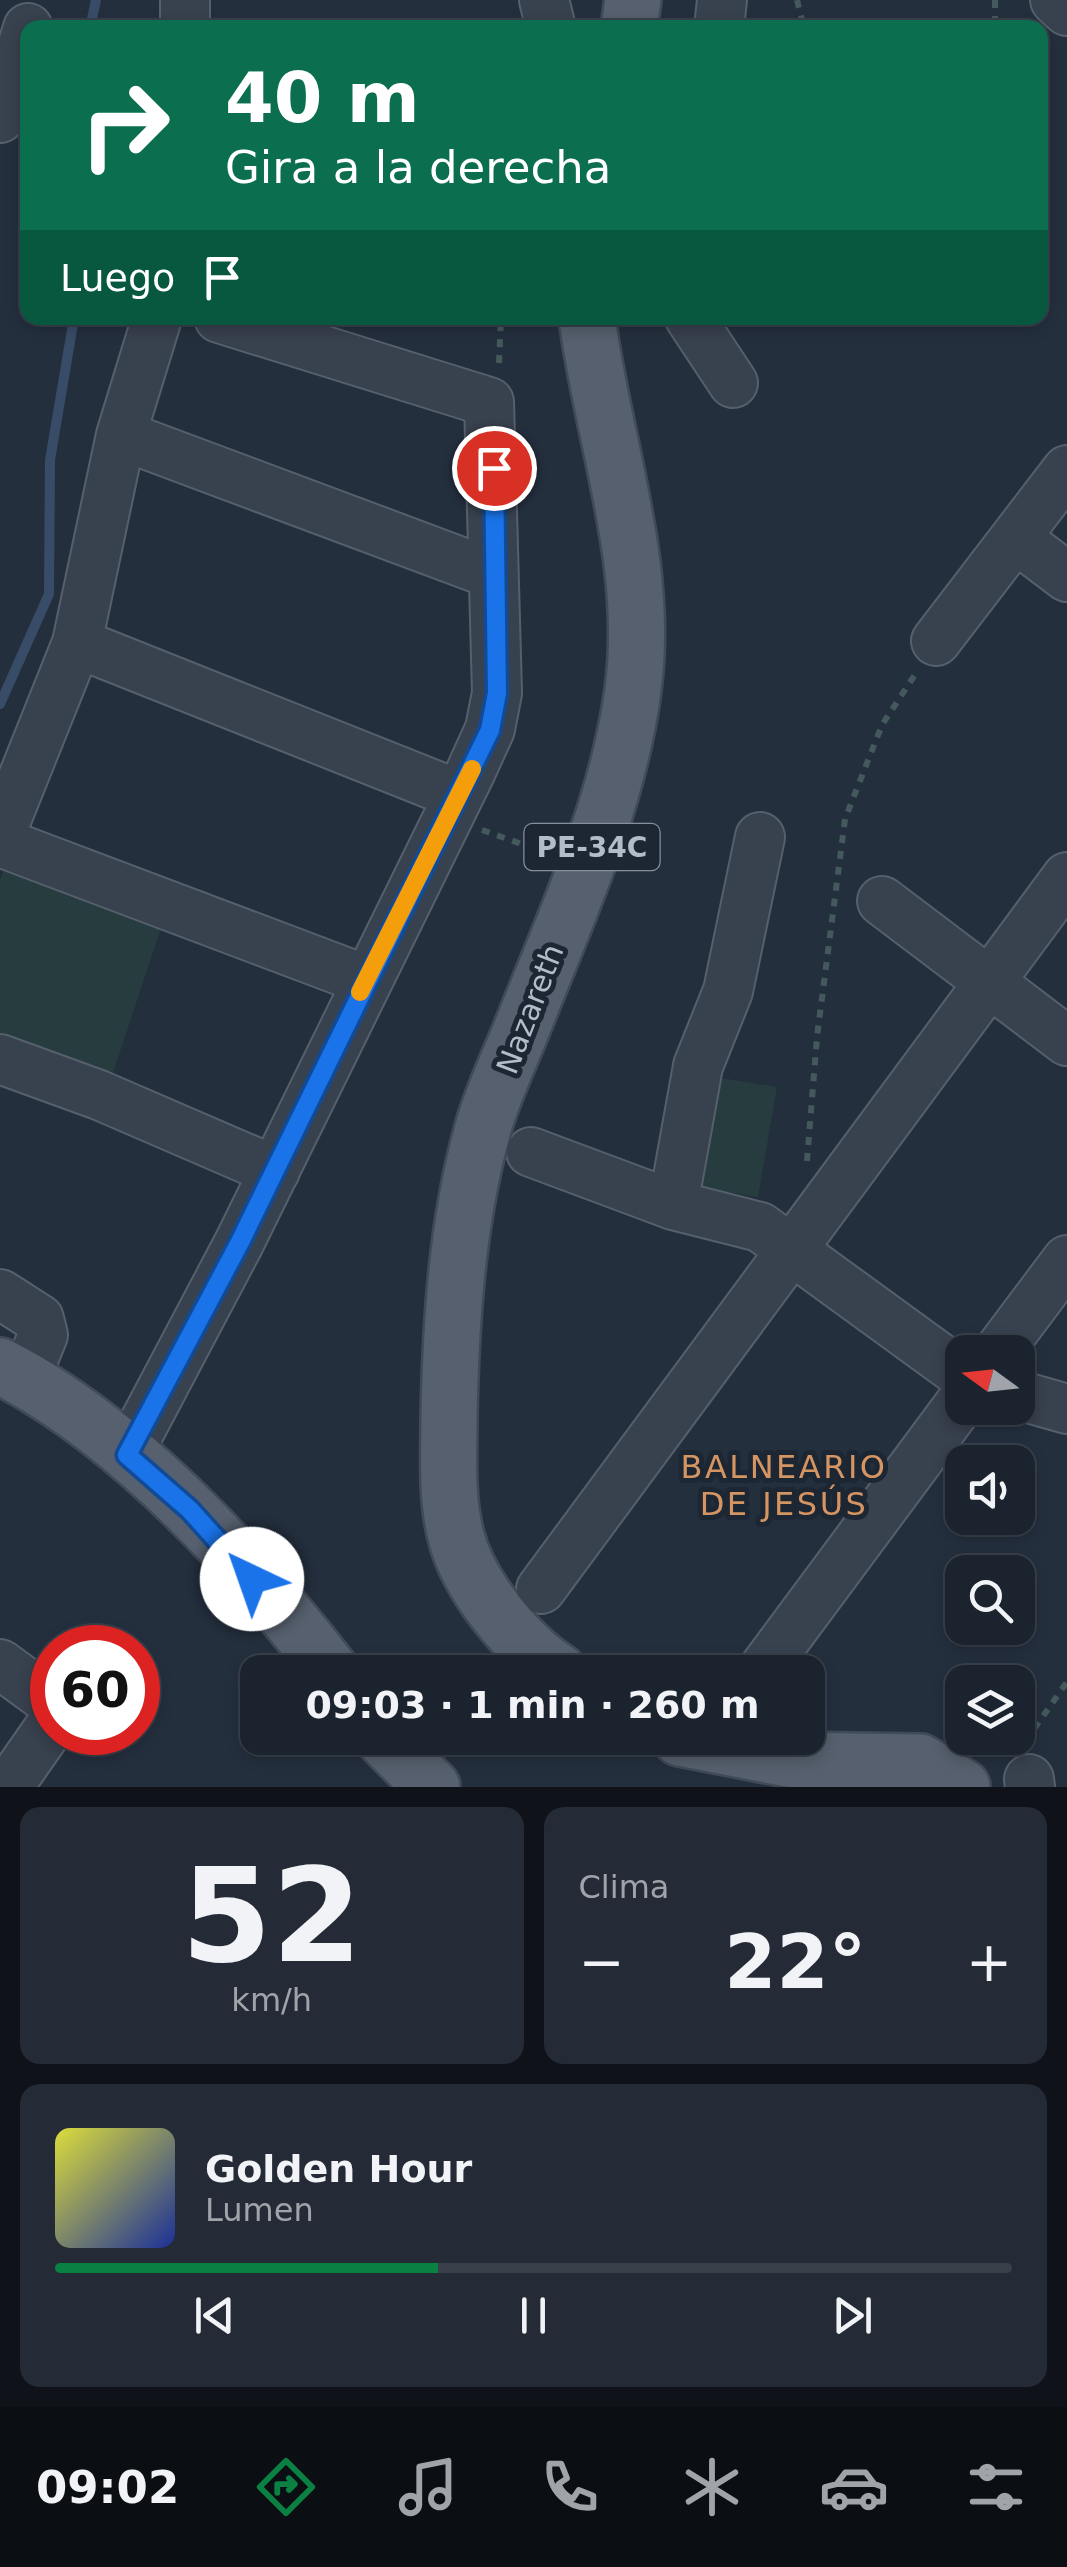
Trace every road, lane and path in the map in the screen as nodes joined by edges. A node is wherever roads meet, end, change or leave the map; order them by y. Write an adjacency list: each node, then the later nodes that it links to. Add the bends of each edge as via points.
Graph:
1 (1055, 0): 2 (street)
2 (1067, 11)
3 (20, 54): 4 (street)
4 (0, 118)
5 (154, 325): 12 (street)
6 (249, 325): 10 (street)
7 (500, 325): 10 (path)
8 (588, 325): 22 (main road, Nazareth / PE-34C, via 626,508 636,606 634,686 620,771)
9 (695, 325): 11 (street)
10 (494, 383): 15 (street)
11 (733, 383)
12 (121, 435): 15 (street); 18 (street)
13 (1067, 470): 14 (street)
14 (1017, 539): 16 (street); 17 (street)
15 (494, 574): 19 (street, via 497,693 490,730)
16 (1067, 577)
17 (936, 641): 31 (path, via 882,726 845,819)
18 (76, 643): 19 (street); 21 (street)
19 (453, 806): 22 (path); 25 (street)
20 (760, 837): 32 (street, via 728,991 698,1066)
21 (0, 838): 25 (street)
22 (586, 866): 45 (main road, Nazareth / PE-34C, via 482,1129 455,1280 450,1364 448,1468 456,1537 480,1587)
23 (1067, 877): 26 (street)
24 (882, 901): 26 (street)
25 (366, 980): 30 (street)
26 (987, 984): 27 (street); 33 (street)
27 (1067, 1041)
28 (0, 1059): 30 (street)
29 (531, 1152): 32 (street)
30 (275, 1171): 42 (street)
31 (806, 1173)
32 (673, 1205): 33 (street, via 760,1227)
33 (794, 1251): 37 (street); 43 (street)
34 (1067, 1260): 36 (street)
35 (0, 1294): 38 (street, via 40,1319 43,1335)
36 (1011, 1335)
37 (945, 1362)
38 (13, 1372): 42 (main road)
39 (1035, 1400): 40 (street)
40 (1067, 1409)
41 (945, 1424): 46 (street)
42 (127, 1455): 44 (main road, via 190,1510)
43 (541, 1589)
44 (317, 1655)
45 (542, 1655)
46 (774, 1655)
47 (0, 1664): 49 (street)
48 (1067, 1682): 52 (path)
49 (30, 1686)
50 (30, 1755): 53 (street)
51 (768, 1755): 54 (main road, via 920,1762)
52 (1026, 1773)
53 (8, 1787)
54 (962, 1787)

